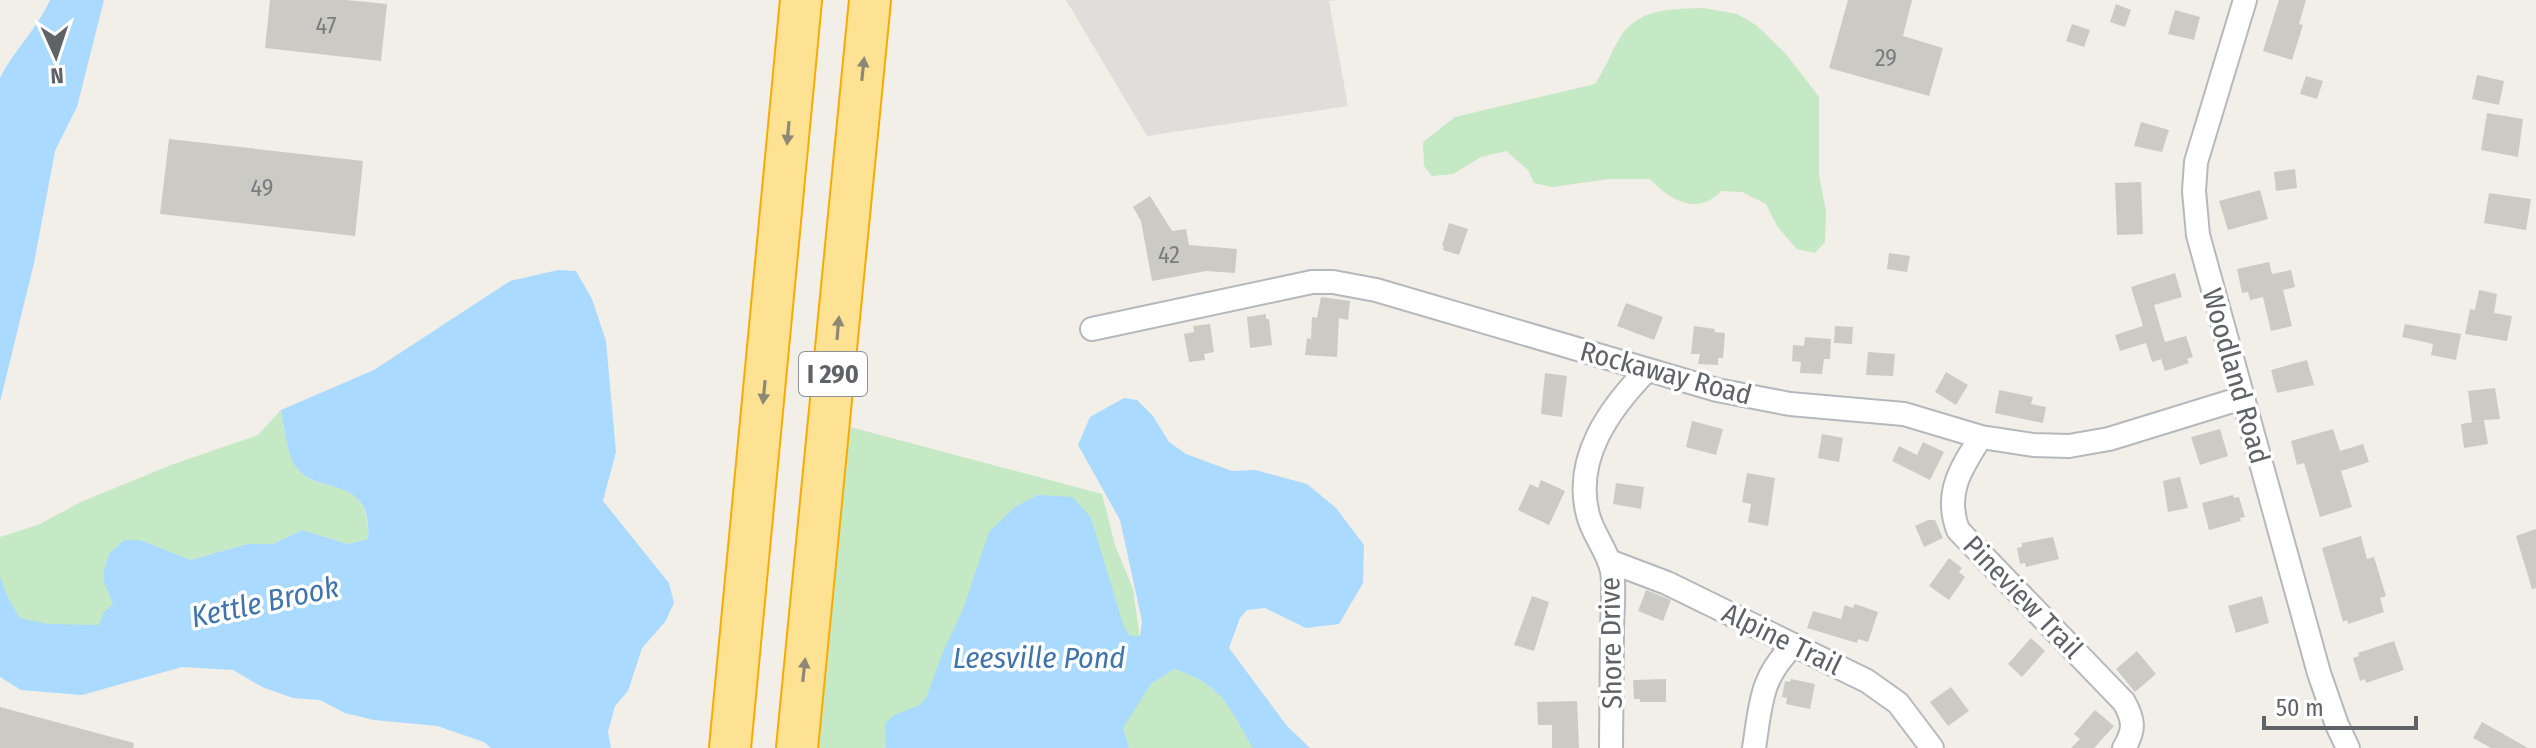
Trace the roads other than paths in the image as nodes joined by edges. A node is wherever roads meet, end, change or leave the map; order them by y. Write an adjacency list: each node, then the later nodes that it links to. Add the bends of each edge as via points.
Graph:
1 (801, 0): 10 (highway, I 290, one-way to 10)
2 (870, 0): 11 (highway, I 290, one-way to 2)
3 (2245, 0): 6 (street, Woodland Road, via 2199,149 2194,191 2201,248)
4 (1092, 329): 5 (street, Rockaway Road, via 1333,282)
5 (1647, 370): 7 (street, Rockaway Road, via 1753,399 1904,414); 8 (street, Shore Drive, via 1605,419 1590,453 1585,503)
6 (2242, 398): 7 (street, Rockaway Road, via 2088,443 2042,446); 16 (street, Woodland Road, via 2319,673)
7 (1981, 437): 15 (street, Pineview Trail, via 1955,482 1952,508 1958,530 2124,702 2133,724)
8 (1609, 561): 9 (street, Alpine Trail); 12 (street, Shore Drive)
9 (1794, 645): 13 (street, via 1768,677); 14 (street, Alpine Trail, via 1884,691 1909,714)
10 (730, 748)
11 (797, 748)
12 (1611, 748)
13 (1754, 748)
14 (1932, 748)
15 (2124, 748)
16 (2348, 748)

